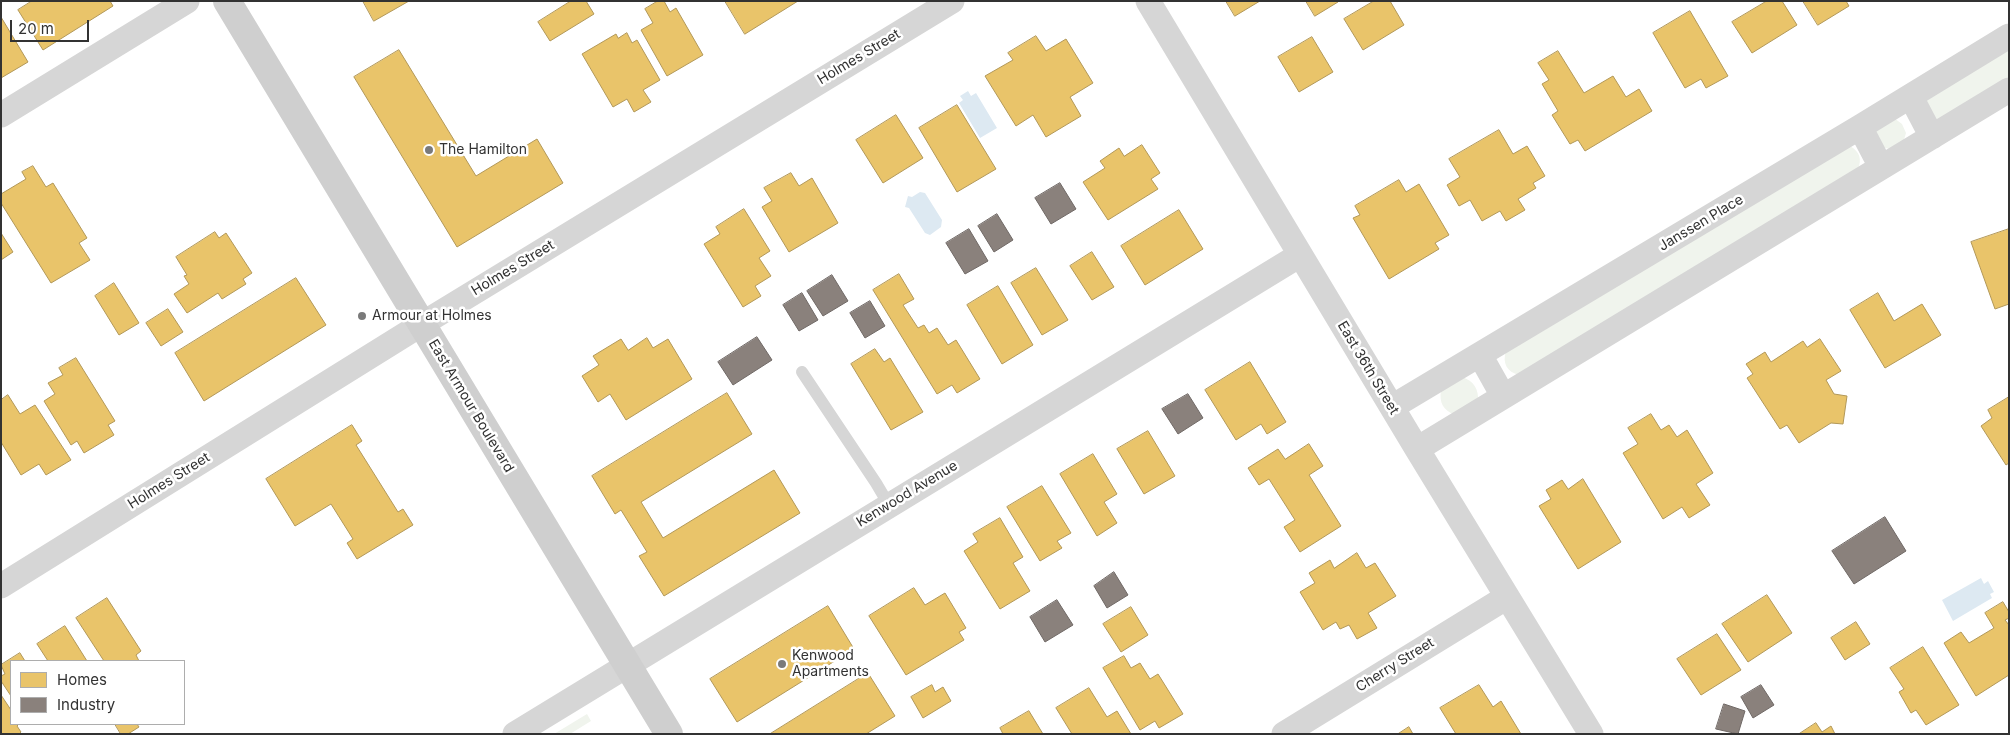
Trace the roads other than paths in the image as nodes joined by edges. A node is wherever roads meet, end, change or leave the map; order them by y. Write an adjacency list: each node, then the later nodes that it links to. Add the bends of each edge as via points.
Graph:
1 (187, 1): 8 (street)
2 (227, 1): 13 (main road, East Armour Boulevard)
3 (952, 1): 13 (street, Holmes Street)
4 (1148, 1): 12 (street, East 36th Street)
5 (2009, 36): 7 (street, Janssen Place)
6 (2009, 90): 10 (street)
7 (1911, 97): 9 (street, Janssen Place); 10 (street)
8 (1, 115)
9 (1860, 127): 11 (street); 14 (street, Janssen Place)
10 (1932, 137): 11 (street)
11 (1881, 167): 16 (street)
12 (1300, 255): 17 (street, East 36th Street); 19 (street, Kenwood Avenue)
13 (422, 324): 20 (street, Holmes Street); 22 (main road, East Armour Boulevard)
14 (1480, 355): 16 (street); 17 (street, Janssen Place)
15 (802, 372): 19 (lane)
16 (1503, 396): 18 (street)
17 (1392, 407): 18 (street, East 36th Street)
18 (1417, 449): 21 (street, East 36th Street)
19 (889, 505): 22 (street, Kenwood Avenue)
20 (1, 586)
21 (1507, 597): 25 (street, Cherry Street); 26 (street, East 36th Street)
22 (627, 664): 23 (street, Kenwood Avenue); 24 (main road, East Armour Boulevard)
23 (514, 734)
24 (669, 734)
25 (1284, 734)
26 (1591, 734)

